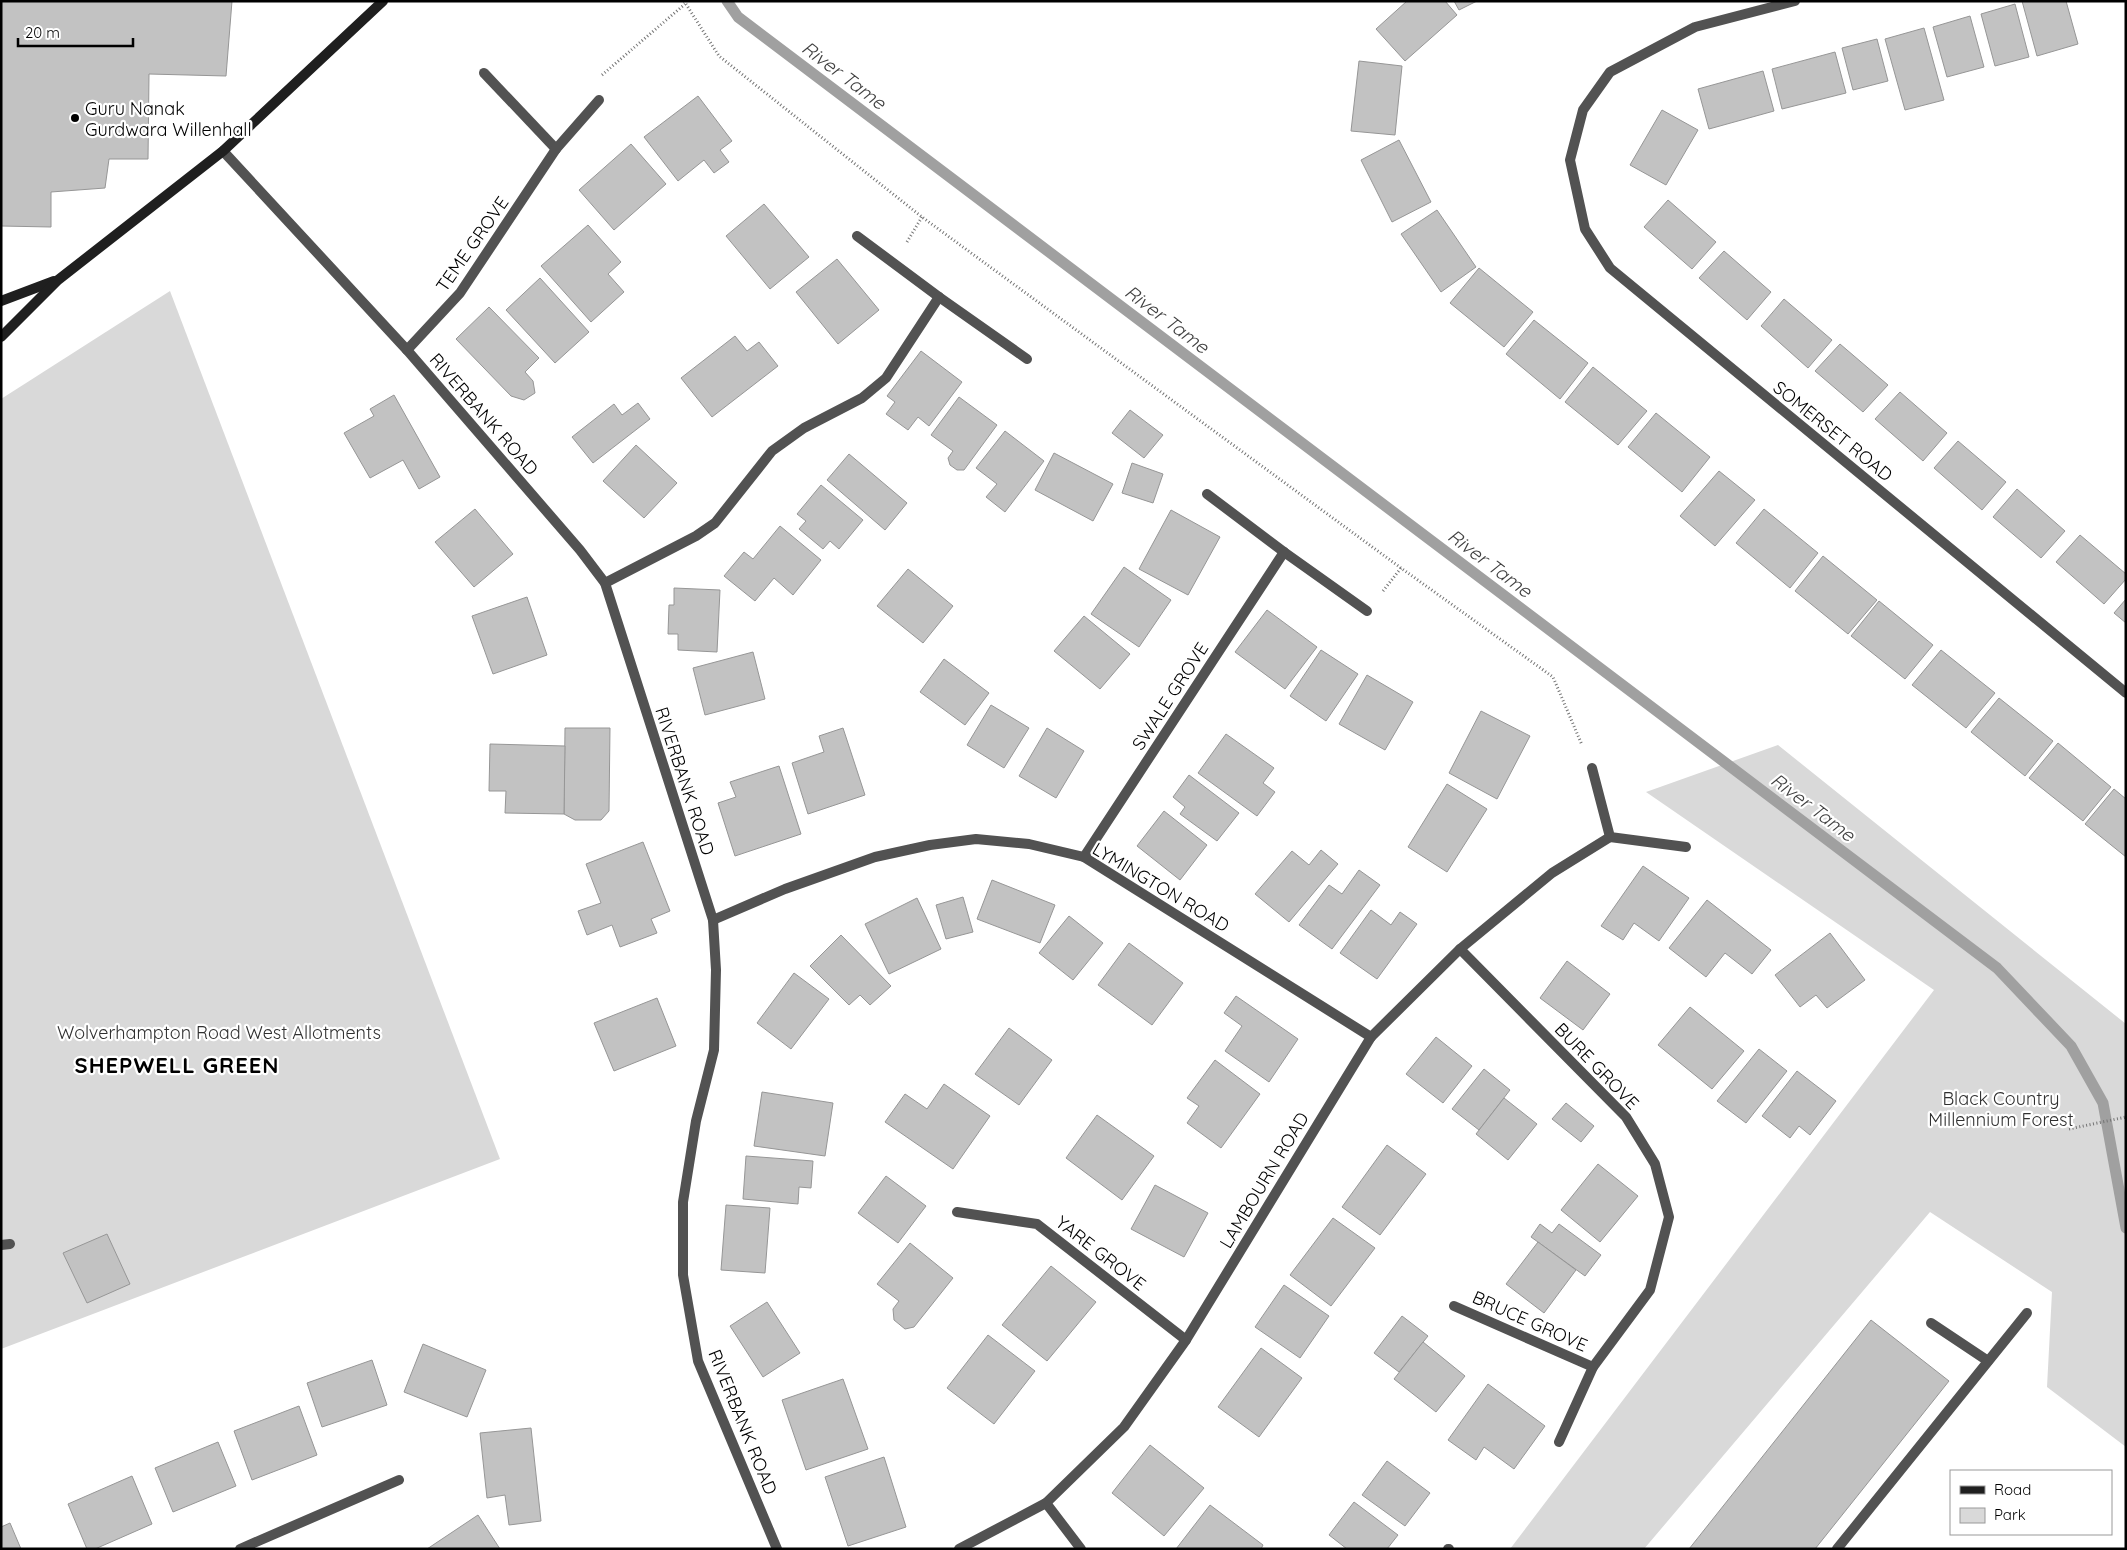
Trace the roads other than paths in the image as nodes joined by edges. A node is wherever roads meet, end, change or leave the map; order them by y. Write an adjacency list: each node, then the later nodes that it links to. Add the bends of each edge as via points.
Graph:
1 (383, 1): 6 (main road)
2 (1795, 1): 18 (street, SOMERSET ROAD, via 1695,27 1610,72 1583,110 1570,160 1585,229 1610,268)
3 (484, 73): 5 (street)
4 (600, 100): 5 (street, TEME GROVE)
5 (556, 150): 12 (street, TEME GROVE, via 460,293)
6 (223, 151): 8 (main road); 12 (street, RIVERBANK ROAD)
7 (857, 236): 9 (street)
8 (58, 280): 10 (main road); 11 (main road)
9 (938, 297): 13 (street); 16 (street, via 886,378 862,398 804,428 772,451 715,523)
10 (1, 301)
11 (1, 337)
12 (407, 350): 16 (street, RIVERBANK ROAD)
13 (1026, 359)
14 (1207, 494): 15 (street)
15 (1284, 552): 17 (street); 22 (street, SWALE GROVE)
16 (605, 583): 23 (street, RIVERBANK ROAD)
17 (1367, 611)
18 (2126, 693)
19 (1592, 768): 20 (street)
20 (1610, 837): 21 (street); 24 (street, LAMBOURN ROAD, via 1552,873)
21 (1686, 847)
22 (1084, 857): 23 (street, LYMINGTON ROAD, via 1029,844 985,840 930,845 875,857 785,889); 25 (street, LYMINGTON ROAD)
23 (712, 920): 37 (street, RIVERBANK ROAD, via 716,970 714,1050 696,1121 683,1202 683,1275 698,1361)
24 (1460, 949): 25 (street, LAMBOURN ROAD); 32 (street, BURE GROVE, via 1626,1117 1655,1164 1669,1217 1650,1290)
25 (1371, 1036): 30 (street, LAMBOURN ROAD)
26 (957, 1212): 30 (street, YARE GROVE, via 1038,1224)
27 (1454, 1306): 32 (street, BRUCE GROVE)
28 (2027, 1312): 31 (street)
29 (1931, 1323): 31 (street)
30 (1186, 1340): 35 (street, LAMBOURN ROAD, via 1124,1427)
31 (1988, 1361): 40 (street)
32 (1593, 1367): 33 (street, BURE GROVE)
33 (1559, 1442)
34 (398, 1480): 36 (street)
35 (1046, 1503): 38 (street, LAMBOURN ROAD); 39 (street)
36 (240, 1549)
37 (777, 1549)
38 (959, 1549)
39 (1080, 1549)
40 (1837, 1549)

